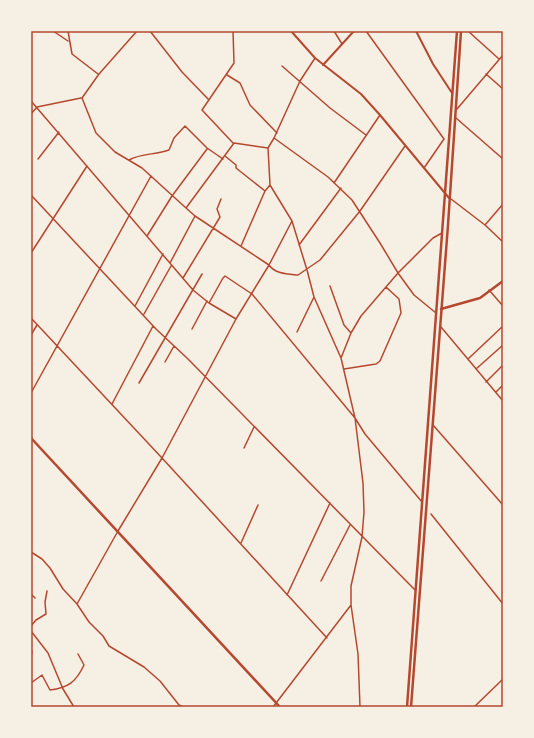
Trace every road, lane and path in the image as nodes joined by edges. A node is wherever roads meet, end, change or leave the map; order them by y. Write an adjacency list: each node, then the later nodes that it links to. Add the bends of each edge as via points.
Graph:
1 (53, 31): 14 (street)
2 (68, 31): 14 (street)
3 (137, 31): 21 (street)
4 (150, 31): 28 (street, via 182,72)
5 (233, 31): 22 (street, via 234,63)
6 (291, 31): 17 (street)
7 (334, 31): 15 (street)
8 (354, 31): 15 (street)
9 (366, 31): 49 (street, via 444,139)
10 (416, 31): 26 (street)
11 (458, 31): 26 (main road)
12 (461, 31): 31 (main road)
13 (468, 31): 18 (street)
14 (69, 41): 21 (street, via 72,54)
15 (342, 44): 19 (street)
16 (503, 55): 18 (street)
17 (315, 58): 19 (street); 24 (street)
18 (499, 59): 23 (street)
19 (323, 65): 33 (street, via 361,94)
20 (282, 66): 24 (street)
21 (98, 74): 27 (street)
22 (227, 74): 28 (street); 36 (street, via 240,83 250,105)
23 (486, 74): 25 (street); 31 (street)
24 (300, 81): 36 (street); 37 (street)
25 (503, 89)
26 (452, 94): 55 (main road)
27 (82, 98): 30 (street); 47 (street, via 96,133 115,152)
28 (209, 100): 39 (street, via 202,110)
29 (31, 101): 30 (street)
30 (37, 106): 32 (street); 35 (street)
31 (455, 111): 34 (main road)
32 (31, 114)
33 (380, 115): 37 (street); 40 (street)
34 (455, 117): 46 (street); 58 (main road)
35 (58, 132): 44 (street); 48 (street)
36 (277, 133): 38 (street)
37 (366, 135): 51 (street)
38 (274, 138): 42 (street); 51 (street)
39 (234, 143): 42 (street); 43 (street)
40 (405, 146): 49 (street); 62 (street)
41 (207, 148): 45 (street); 47 (street, via 185,126 174,138 169,150); 57 (street)
42 (268, 148): 52 (street)
43 (225, 156): 45 (street); 54 (street)
44 (38, 159)
45 (223, 159): 61 (street)
46 (503, 159)
47 (129, 160): 50 (street)
48 (87, 166): 63 (street); 65 (street)
49 (424, 168): 55 (street)
50 (151, 176): 57 (street); 63 (street)
51 (334, 183): 53 (street)
52 (270, 185): 54 (street); 66 (street)
53 (341, 188): 62 (street); 74 (street)
54 (265, 191): 75 (street)
55 (445, 193): 58 (street); 67 (main road)
56 (31, 195): 65 (street)
57 (172, 196): 61 (street); 72 (street)
58 (449, 198): 68 (main road); 69 (street)
59 (222, 199): 70 (street, via 217,209 220,216)
60 (503, 204): 69 (street)
61 (186, 208): 64 (street)
62 (360, 211): 82 (street, via 320,260); 83 (street)
63 (130, 216): 72 (street); 81 (street)
64 (195, 216): 70 (street); 78 (street)
65 (53, 218): 76 (street); 81 (street)
66 (292, 221): 74 (street); 79 (street)
67 (443, 225): 68 (main road); 71 (main road)
68 (448, 225): 96 (main road)
69 (485, 225): 73 (street)
70 (214, 227): 75 (street); 85 (street)
71 (443, 232): 83 (street, via 433,238); 97 (main road)
72 (147, 236): 77 (street)
73 (503, 242)
74 (300, 245): 82 (street)
75 (241, 246): 79 (street)
76 (31, 253)
77 (162, 254): 78 (street); 94 (street)
78 (170, 263): 80 (street)
79 (269, 265): 82 (street, via 281,273 298,275); 91 (street)
80 (171, 266): 85 (street); 98 (street)
81 (100, 270): 94 (street); 111 (street)
82 (307, 270): 92 (street)
83 (398, 273): 88 (street); 97 (street, via 414,295)
84 (202, 274): 89 (street)
85 (183, 278): 89 (street)
86 (503, 280): 90 (main road)
87 (330, 286): 107 (street, via 344,325)
88 (385, 287): 107 (street, via 361,316); 117 (street, via 399,299 401,313 380,361 376,364)
89 (193, 290): 93 (street); 109 (street)
90 (489, 290): 95 (street); 96 (main road, via 480,298)
91 (252, 294): 93 (street, via 225,276); 100 (street); 129 (street)
92 (314, 297): 106 (street); 113 (street)
93 (208, 302): 100 (street); 105 (street)
94 (135, 306): 98 (street)
95 (503, 306)
96 (441, 310): 103 (main road)
97 (436, 313): 135 (main road)
98 (143, 315): 102 (street)
99 (31, 318): 101 (street)
100 (236, 320): 119 (street)
101 (37, 325): 108 (street); 111 (street)
102 (153, 326): 109 (street); 128 (street)
103 (439, 326): 114 (street); 130 (main road)
104 (503, 326): 114 (street)
105 (192, 329)
106 (297, 332)
107 (351, 333): 113 (street)
108 (31, 335)
109 (165, 337): 112 (street); 121 (street)
110 (503, 344): 118 (street)
111 (58, 345): 123 (street); 128 (street)
112 (174, 346): 115 (street); 119 (street)
113 (341, 358): 117 (street)
114 (468, 360): 118 (street)
115 (165, 362)
116 (503, 365): 120 (street)
117 (344, 369): 129 (street)
118 (476, 369): 120 (street)
119 (205, 377): 131 (street); 134 (street)
120 (486, 382): 124 (street)
121 (139, 383)
122 (503, 385): 124 (street)
123 (31, 393)
124 (496, 393): 126 (street)
125 (503, 396): 126 (street)
126 (501, 398): 127 (street)
127 (503, 401)
128 (112, 404): 134 (street)
129 (355, 418): 135 (street, via 365,434); 142 (street, via 363,483)
130 (432, 424): 137 (street); 152 (main road)
131 (254, 427): 133 (street); 136 (street)
132 (31, 438): 141 (main road)
133 (244, 448)
134 (162, 458): 141 (street); 143 (street)
135 (422, 502): 146 (main road)
136 (330, 503): 140 (street); 149 (street)
137 (503, 504)
138 (258, 505): 143 (street)
139 (431, 514): 154 (street)
140 (350, 525): 142 (street); 145 (street)
141 (118, 531): 153 (street); 165 (main road)
142 (362, 537): 146 (street); 155 (street, via 351,586)
143 (240, 544): 149 (street)
144 (31, 552): 153 (street, via 50,568 63,589)
145 (321, 581)
146 (415, 590): 151 (main road)
147 (47, 591): 156 (street, via 46,614)
148 (31, 594): 150 (street)
149 (287, 595): 158 (street)
150 (35, 598)
151 (415, 598): 152 (main road); 171 (main road)
152 (419, 598): 172 (main road)
153 (77, 604): 167 (street, via 109,646 144,667)
154 (503, 604)
155 (352, 605): 158 (street); 170 (street, via 358,654)
156 (31, 626)
157 (31, 631): 164 (street, via 48,653)
158 (327, 638): 165 (street)
159 (31, 649): 160 (street)
160 (31, 654)
161 (78, 654): 164 (street, via 84,665 76,679)
162 (503, 679): 173 (street)
163 (31, 683): 164 (street, via 42,675 50,690)
164 (63, 689): 166 (street)
165 (277, 703): 168 (street); 169 (main road)
166 (74, 707)
167 (183, 707)
168 (274, 707)
169 (280, 707)
170 (360, 707)
171 (407, 707)
172 (411, 707)
173 (474, 707)

